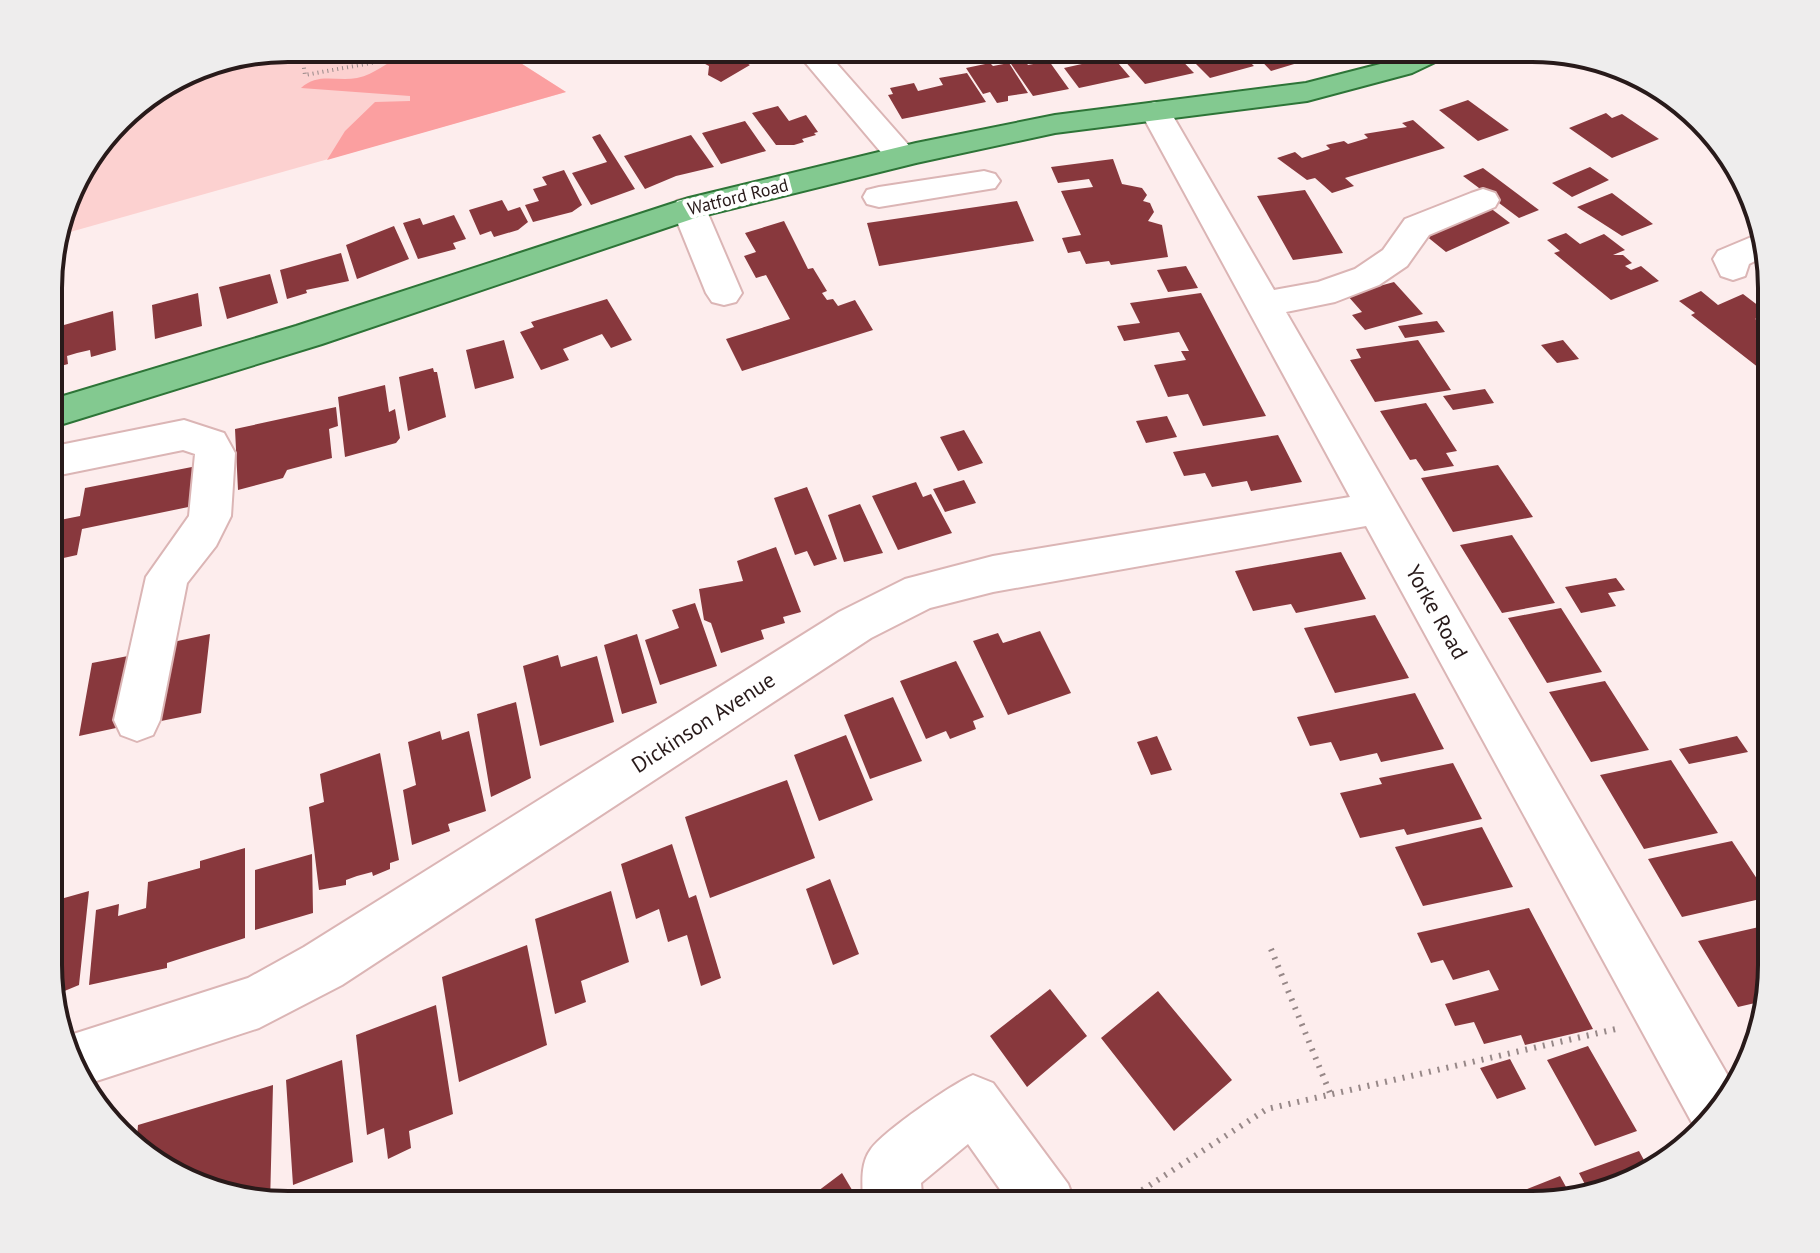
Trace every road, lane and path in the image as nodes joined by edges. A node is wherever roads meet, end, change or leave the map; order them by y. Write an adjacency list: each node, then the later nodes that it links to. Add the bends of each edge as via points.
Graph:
1 (303, 62): 2 (path, via 305,75)
2 (376, 62)
3 (820, 62): 6 (street)
4 (1413, 62): 5 (main road, Watford Road, via 1307,92)
5 (1155, 111): 6 (main road, Watford Road, via 1055,124); 15 (street, Yorke Road)
6 (908, 154): 8 (street); 11 (main road, Watford Road)
7 (984, 181): 8 (street)
8 (939, 188): 9 (street)
9 (879, 197)
10 (1483, 200): 15 (street, via 1417,227 1395,258 1367,277 1323,293)
11 (689, 209): 14 (street); 16 (main road, Watford Road)
12 (1754, 247): 13 (street, via 1730,259)
13 (1733, 268)
14 (724, 293)
15 (1264, 304): 18 (street, Yorke Road)
16 (62, 410)
17 (62, 460): 19 (street, via 184,435 210,444 215,453 210,516 167,577)
18 (1379, 508): 21 (street, Yorke Road); 22 (street, Dickinson Avenue, via 993,574 920,592 855,625 297,980 259,1001)
19 (137, 720)
20 (1271, 949): 23 (path)
21 (1663, 1019): 23 (path); 24 (street, Yorke Road)
22 (82, 1058)
23 (1330, 1093): 27 (path, via 1267,1109)
24 (1711, 1102)
25 (892, 1191): 26 (street, via 891,1170 973,1103)
26 (1037, 1191)
27 (1141, 1191)

